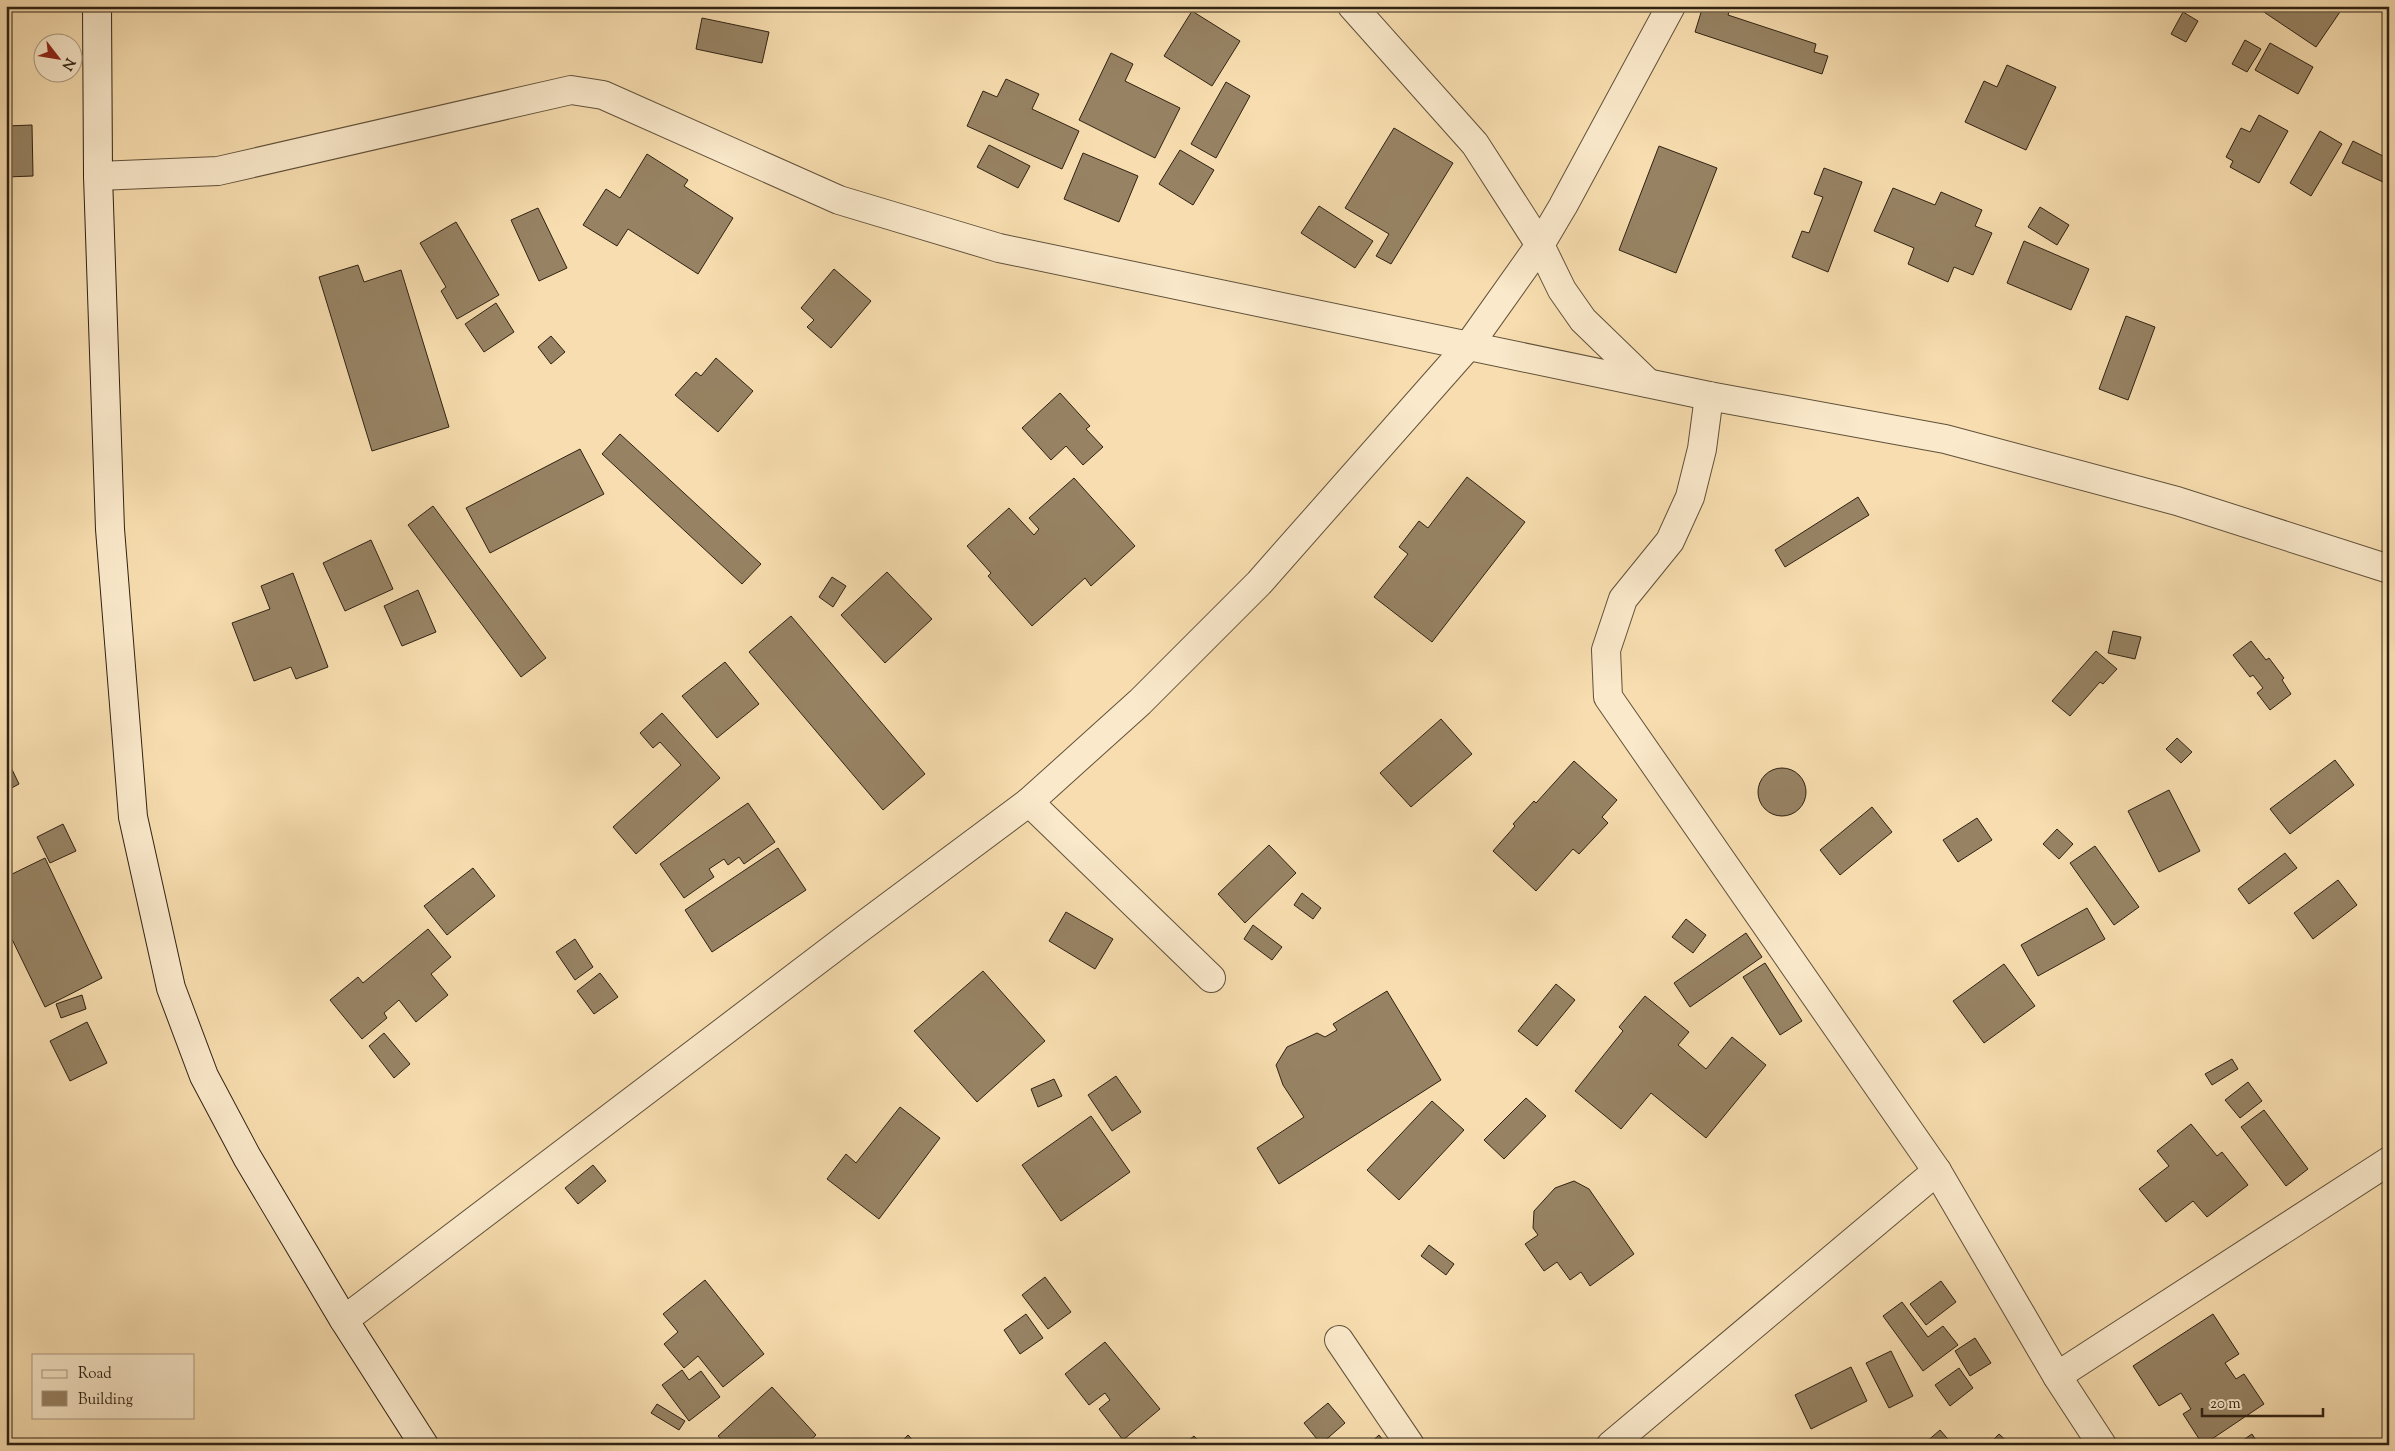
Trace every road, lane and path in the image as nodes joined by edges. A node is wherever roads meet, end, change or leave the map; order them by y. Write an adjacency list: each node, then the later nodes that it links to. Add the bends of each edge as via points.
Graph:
1 (97, 6): 4 (street)
2 (1352, 6): 5 (street, via 1475,144)
3 (1671, 6): 5 (street)
4 (98, 176): 6 (street, via 218,171 570,90 603,95 839,200 999,248); 14 (street, via 110,529 135,827 171,988 204,1076 247,1157)
5 (1540, 245): 6 (street); 7 (street, via 1562,290 1584,320)
6 (1469, 345): 7 (street); 10 (street, via 1260,582 1140,702)
7 (1648, 383): 8 (street)
8 (1709, 396): 9 (street, via 1963,444 2177,501); 13 (street, via 1702,448 1690,497 1670,541 1620,607 1606,650 1608,696)
9 (2389, 569)
10 (1029, 802): 11 (street); 14 (street)
11 (1211, 978)
12 (2389, 1161): 16 (street)
13 (1936, 1171): 16 (street); 19 (street)
14 (344, 1320): 17 (street)
15 (1338, 1340): 18 (street)
16 (2057, 1376): 20 (street)
17 (424, 1445)
18 (1410, 1445)
19 (1611, 1445)
20 (2102, 1445)

